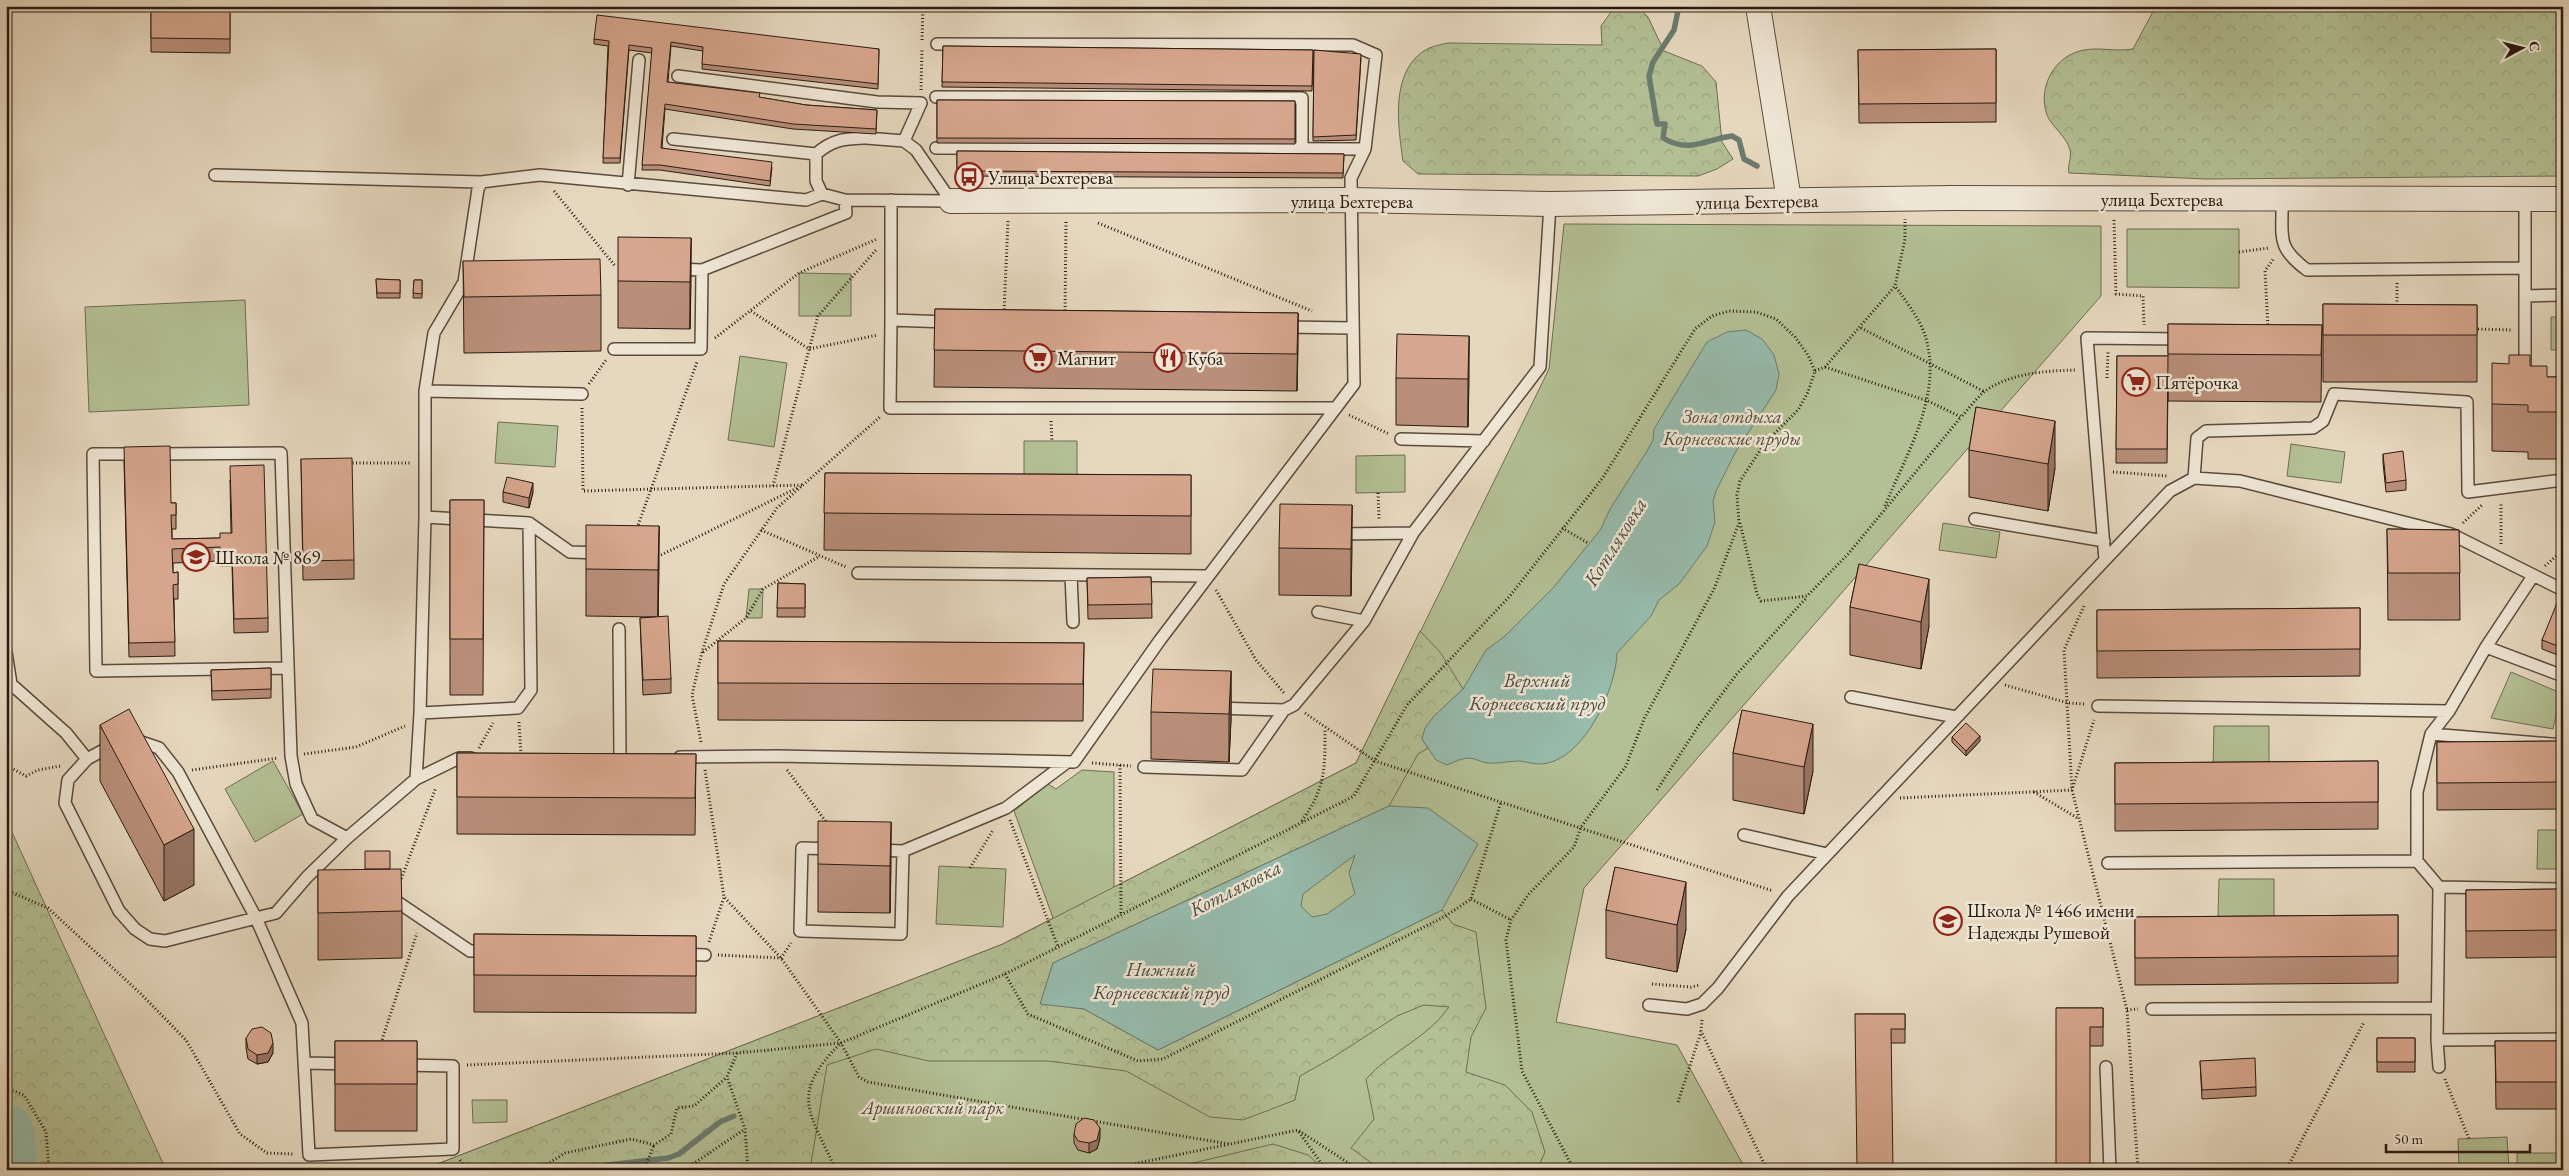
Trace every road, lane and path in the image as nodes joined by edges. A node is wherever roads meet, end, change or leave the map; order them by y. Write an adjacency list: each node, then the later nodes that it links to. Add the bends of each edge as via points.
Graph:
1 (923, 6): 7 (path)
2 (1758, 6): 25 (street)
3 (937, 44): 11 (lane, via 1353,45 1376,55)
4 (639, 60): 17 (lane)
5 (678, 76): 7 (lane, via 877,102)
6 (936, 97): 12 (lane, via 1302,98)
7 (921, 103): 9 (lane)
8 (673, 139): 13 (lane)
9 (904, 141): 13 (lane, via 843,140 827,144); 26 (lane, via 916,150)
10 (936, 148): 12 (lane)
11 (1365, 149): 12 (lane); 24 (lane, via 1351,178)
12 (1302, 150)
13 (816, 154): 18 (lane, via 816,181)
14 (215, 175): 16 (lane)
15 (540, 175): 16 (lane); 17 (lane); 36 (path)
16 (481, 182): 69 (lane, via 469,282 434,333)
17 (628, 185): 18 (lane, via 806,200)
18 (822, 194): 22 (lane)
19 (2282, 199): 20 (street, улица Бехтерева); 25 (street, улица Бехтерева); 34 (lane)
20 (2525, 199): 21 (street, улица Бехтерева); 38 (lane)
21 (2563, 199)
22 (846, 200): 23 (lane); 40 (lane, via 846,213)
23 (891, 200): 26 (lane); 33 (lane)
24 (1351, 200): 26 (street, улица Бехтерева); 27 (street, улица Бехтерева); 52 (lane)
25 (1790, 200): 27 (street, улица Бехтерева)
26 (951, 201)
27 (1550, 204): 78 (lane, via 1540,367)
28 (1066, 212): 47 (path)
29 (1008, 213): 49 (path)
30 (1905, 219): 41 (path, via 1905,239)
31 (1090, 220): 46 (path)
32 (2114, 220): 57 (path, via 2116,294 2143,296)
33 (891, 232): 45 (path, via 800,273); 50 (lane); 61 (path, via 818,316)
34 (2282, 246): 35 (path); 39 (lane, via 2294,261 2307,270); 54 (path, via 2265,271)
35 (2239, 252)
36 (616, 266)
37 (664, 268): 40 (lane)
38 (2525, 268): 39 (lane); 43 (lane)
39 (2396, 269): 44 (path)
40 (702, 270): 60 (lane)
41 (1895, 286): 53 (path); 63 (path, via 1925,335)
42 (2563, 295): 43 (lane)
43 (2525, 296): 56 (lane)
44 (2397, 310)
45 (751, 311): 60 (path); 61 (path)
46 (1317, 313)
47 (1065, 315)
48 (957, 322): 50 (lane)
49 (1004, 323)
50 (890, 326): 61 (path); 73 (lane)
51 (1274, 327): 52 (lane)
52 (1353, 328): 74 (lane, via 1354,384)
53 (1860, 328): 63 (path); 65 (path)
54 (2268, 329)
55 (2478, 329): 56 (path)
56 (2525, 331): 67 (lane, via 2525,380)
57 (2145, 338): 58 (lane); 64 (lane, via 2087,338)
58 (2192, 339)
59 (614, 349): 60 (lane); 71 (path)
60 (701, 349): 87 (path)
61 (809, 349): 85 (path)
62 (2116, 352): 68 (path, via 2107,352)
63 (1931, 364): 70 (path); 72 (path)
64 (2089, 365): 70 (path, via 2075,370 2042,371 2008,379); 101 (lane)
65 (1825, 367): 66 (path); 72 (path)
66 (1815, 371): 93 (path, via 1798,410 1765,443 1740,481 1737,495); 94 (path, via 1795,337 1776,319 1756,312 1729,311 1712,316 1695,329 1602,479)
67 (2534, 380)
68 (2107, 382)
69 (424, 391): 71 (lane); 79 (lane)
70 (1985, 392): 75 (path)
71 (582, 394): 87 (path, via 583,491)
72 (1928, 401): 75 (path); 89 (path)
73 (890, 408): 74 (lane); 84 (path)
74 (1336, 408): 76 (path); 111 (lane)
75 (1961, 417): 89 (path)
76 (1381, 432)
77 (1400, 438): 78 (lane)
78 (1484, 441): 98 (lane)
79 (425, 462): 80 (path); 90 (lane)
80 (344, 463)
81 (2108, 471): 82 (path)
82 (2194, 478): 86 (lane, via 2197,438 2206,430 2314,428 2323,421 2334,394 2467,402 2468,492); 99 (lane, via 2240,481); 108 (lane, via 2170,491)
83 (2563, 480): 86 (lane)
84 (804, 484): 85 (path); 95 (path, via 778,508); 105 (path)
85 (773, 486): 87 (path)
86 (2501, 488): 99 (path); 107 (path)
87 (651, 490): 100 (path)
88 (1378, 492): 97 (path)
89 (1884, 509): 114 (path, via 1849,553)
90 (425, 517): 92 (lane); 132 (lane)
91 (1975, 519): 101 (lane)
92 (529, 523): 104 (lane, via 570,552); 128 (lane, via 532,690)
93 (1740, 523): 114 (path, via 1761,601); 158 (path, via 1714,589 1644,719 1626,766)
94 (1562, 528): 102 (path); 144 (path, via 1509,597 1407,705)
95 (762, 530): 106 (path); 121 (path, via 724,584)
96 (1331, 534): 97 (lane)
97 (1379, 534): 98 (lane)
98 (1413, 534): 116 (lane)
99 (2451, 534): 107 (lane)
100 (634, 536)
101 (2104, 541): 108 (lane)
102 (1588, 543)
103 (2563, 550): 112 (path)
104 (608, 554)
105 (661, 555)
106 (820, 556): 109 (path); 121 (path, via 764,589 746,618)
107 (2501, 559): 112 (lane)
108 (2105, 560): 124 (lane)
109 (858, 573): 110 (lane)
110 (1071, 575): 111 (lane); 117 (lane)
111 (1208, 576): 129 (path, via 1256,660); 146 (lane)
112 (2533, 576): 113 (lane); 119 (lane)
113 (2563, 590)
114 (1807, 596): 151 (path, via 1736,675)
115 (1318, 612): 116 (lane)
116 (1364, 621): 129 (lane)
117 (1073, 622)
118 (619, 629): 137 (lane)
119 (2486, 647): 123 (lane); 131 (lane)
120 (6, 652): 143 (lane, via 11,684 66,733)
121 (702, 652): 140 (path, via 692,695)
122 (288, 668): 122 (lane, via 96,671 93,454 281,453); 160 (lane, via 289,746 296,784 312,819)
123 (2563, 676)
124 (1990, 681): 126 (path, via 2068,703); 133 (lane)
125 (1851, 697): 133 (lane)
126 (2098, 706): 131 (lane); 152 (path, via 2072,790)
127 (1205, 707): 129 (lane)
128 (518, 708): 130 (lane); 142 (path)
129 (1289, 708): 134 (path); 149 (lane, via 1242,770)
130 (500, 709): 132 (lane); 141 (path)
131 (2448, 711): 135 (lane)
132 (420, 713): 150 (lane)
133 (1956, 718): 153 (lane)
134 (1325, 727): 144 (path); 157 (path, via 1323,778 1317,800)
135 (2431, 734): 136 (lane); 165 (lane, via 2417,792)
136 (2563, 745)
137 (620, 756)
138 (776, 756): 140 (lane); 146 (lane); 161 (path)
139 (666, 757): 140 (lane)
140 (703, 757): 175 (path)
141 (478, 758): 147 (lane, via 459,758)
142 (521, 758)
143 (87, 759): 145 (path, via 38,770 26,776); 179 (lane, via 110,746 134,740 159,748 178,772); 179 (lane, via 68,780 65,803 119,911 135,929 150,939 165,941)
144 (1374, 761): 154 (path); 157 (path, via 1354,796)
145 (6, 762)
146 (1070, 763): 148 (path); 155 (lane)
147 (444, 765): 150 (lane); 176 (path)
148 (1120, 765): 149 (path); 178 (path)
149 (1144, 767)
150 (416, 779): 160 (lane)
151 (1657, 790)
152 (2034, 792): 153 (path); 156 (path)
153 (1879, 799): 164 (lane)
154 (1501, 802): 158 (path); 177 (path)
155 (1006, 808): 163 (lane); 167 (path); 183 (path)
156 (2079, 819)
157 (1301, 823): 178 (path)
158 (1582, 827): 173 (path); 181 (path, via 1574,847 1528,895)
159 (1744, 834): 164 (lane)
160 (346, 838): 168 (lane)
161 (848, 849): 182 (lane, via 802,848)
162 (866, 850): 163 (lane)
163 (903, 851): 182 (lane, via 901,934)
164 (1827, 854): 173 (lane)
165 (2417, 860): 166 (lane); 170 (lane)
166 (2108, 863)
167 (970, 868)
168 (307, 877): 169 (lane); 179 (lane, via 276,913)
169 (319, 887)
170 (2439, 887): 171 (lane); 191 (lane)
171 (2563, 889)
172 (6, 890): 213 (path, via 48,908 186,1040 240,1134 267,1153)
173 (1788, 896): 189 (lane, via 1718,988)
174 (376, 898): 176 (lane)
175 (724, 898): 186 (path); 187 (path)
176 (394, 899): 180 (lane)
177 (1471, 899): 181 (path); 188 (path, via 1444,917 1163,1059 1138,1061 1028,1014)
178 (1121, 914): 183 (path)
179 (256, 918): 199 (lane, via 302,1022)
180 (421, 918): 184 (lane, via 470,951); 200 (path)
181 (1512, 920): 223 (path, via 1506,940 1522,1071)
182 (800, 931): 187 (path)
183 (1058, 947): 188 (path)
184 (500, 951)
185 (666, 954): 186 (lane)
186 (705, 954): 187 (path)
187 (781, 958): 197 (path)
188 (1004, 974): 197 (path)
189 (1702, 1004): 190 (lane, via 1687,1009); 194 (path)
190 (1649, 1005)
191 (2437, 1008): 193 (lane); 196 (lane)
192 (2152, 1009): 193 (lane)
193 (2372, 1009): 226 (path)
194 (1701, 1031): 207 (path); 224 (path)
195 (2563, 1039): 196 (lane)
196 (2437, 1040): 204 (lane)
197 (841, 1043): 198 (path); 211 (path, via 859,1077 868,1082); 219 (path, via 811,1079 809,1097 810,1116)
198 (737, 1053): 202 (path); 205 (path)
199 (306, 1063): 200 (lane); 213 (lane)
200 (375, 1064)
201 (394, 1065): 202 (lane)
202 (453, 1066): 213 (lane, via 453,1149)
203 (2106, 1066): 225 (lane)
204 (2440, 1067): 210 (path)
205 (727, 1077): 208 (path); 212 (path, via 694,1106 677,1108 671,1134)
206 (6, 1088): 214 (path, via 24,1095 46,1132)
207 (1678, 1102)
208 (745, 1129): 217 (path); 218 (path)
209 (1298, 1130): 211 (path); 221 (path); 222 (path)
210 (2469, 1139)
211 (1229, 1144): 220 (path)
212 (654, 1145): 215 (path, via 630,1139 565,1152); 216 (path)
213 (310, 1155)
214 (49, 1170)
215 (538, 1170)
216 (644, 1170)
217 (684, 1170)
218 (748, 1170)
219 (836, 1170)
220 (1104, 1170)
221 (1326, 1170)
222 (1359, 1170)
223 (1574, 1170)
224 (1767, 1170)
225 (2110, 1170)
226 (2286, 1170)

